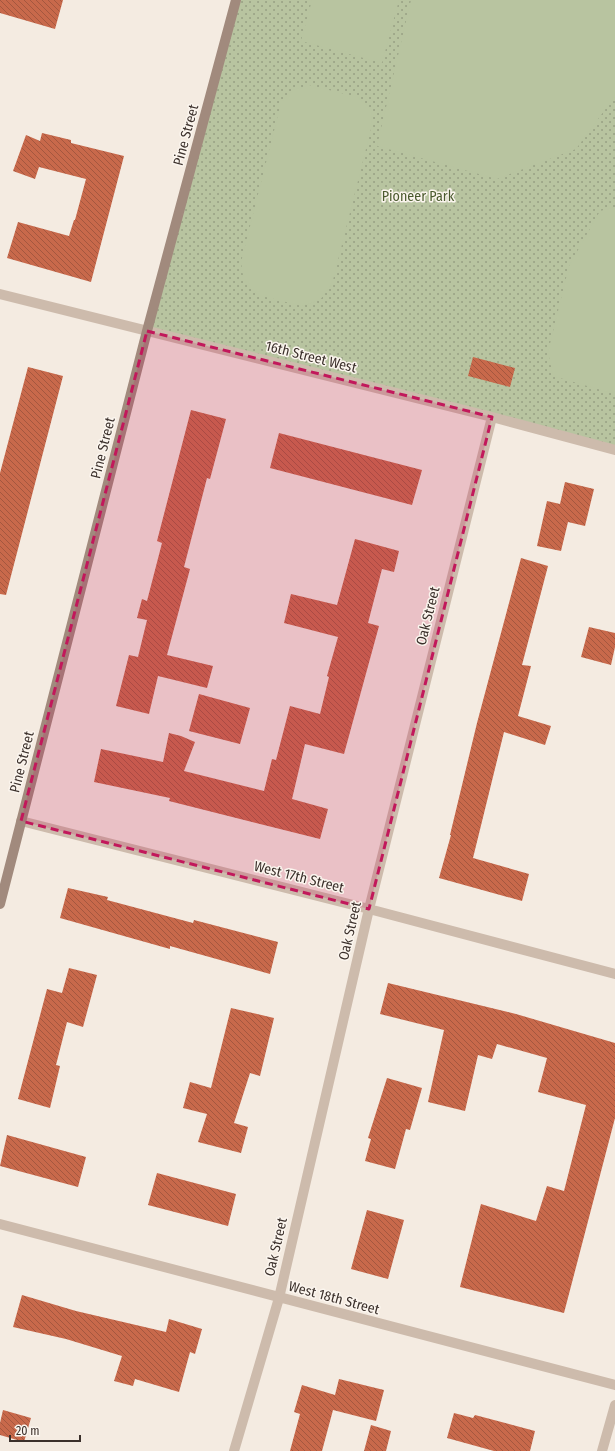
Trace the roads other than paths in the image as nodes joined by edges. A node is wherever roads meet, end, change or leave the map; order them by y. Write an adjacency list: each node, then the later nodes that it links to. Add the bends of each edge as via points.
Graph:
1 (236, 0): 3 (street, Pine Street)
2 (0, 294): 3 (street, 16th Street West)
3 (148, 331): 4 (street, 16th Street West); 6 (street, Pine Street)
4 (492, 417): 5 (street, 16th Street West); 8 (street, Oak Street)
5 (615, 450)
6 (21, 821): 7 (street, Pine Street); 8 (street, West 17th Street)
7 (0, 904)
8 (370, 909): 9 (street, West 17th Street); 11 (street, Oak Street)
9 (615, 974)
10 (0, 1224): 11 (street, West 18th Street)
11 (279, 1298): 12 (street, West 18th Street); 14 (street, Oak Street)
12 (615, 1385)
13 (615, 1405): 15 (street)
14 (234, 1451)
15 (602, 1451)

